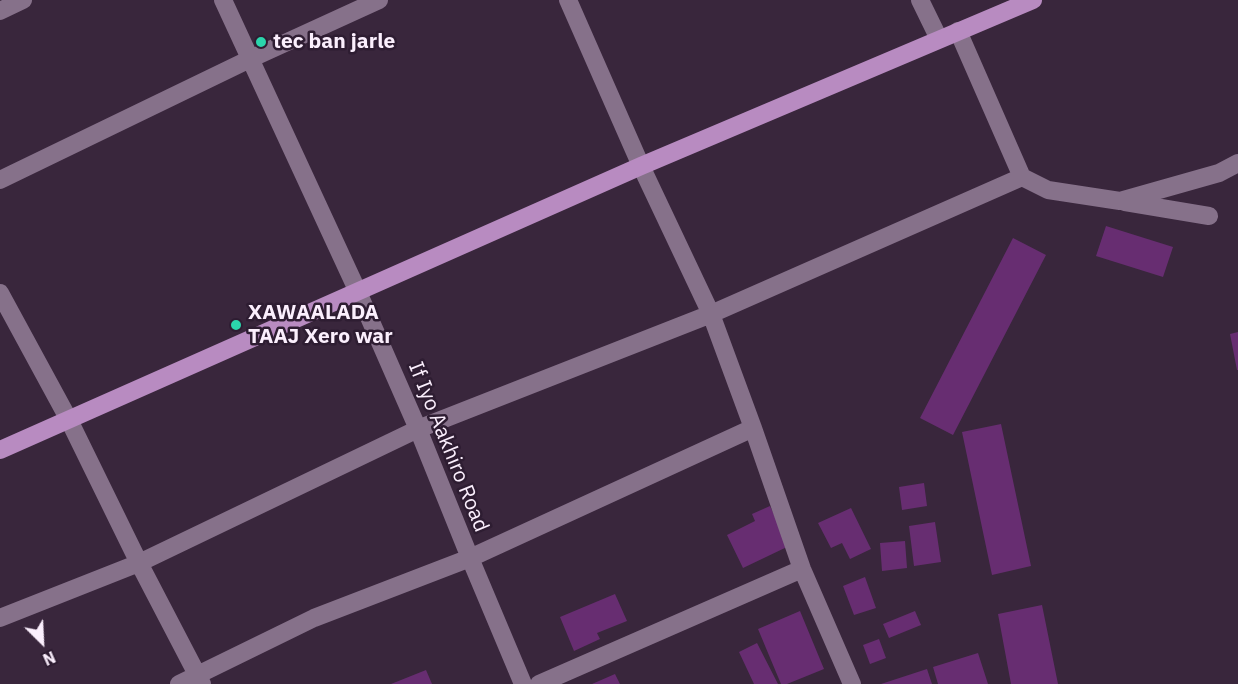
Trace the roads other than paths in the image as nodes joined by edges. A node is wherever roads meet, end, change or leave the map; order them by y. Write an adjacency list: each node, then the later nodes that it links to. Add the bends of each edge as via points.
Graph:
1 (23, 0): 7 (street)
2 (223, 0): 10 (street, If Iyo Aakhiro Road)
3 (379, 0): 10 (street)
4 (568, 0): 12 (street)
5 (920, 0): 9 (street)
6 (1033, 0): 8 (main road)
7 (0, 11)
8 (958, 31): 9 (main road); 13 (street)
9 (939, 39): 12 (main road)
10 (250, 59): 14 (street); 17 (street, If Iyo Aakhiro Road)
11 (1238, 163): 15 (street, via 1219,173)
12 (641, 166): 17 (main road); 19 (street)
13 (1022, 177): 15 (street, via 1048,190); 19 (street)
14 (0, 180)
15 (1120, 201): 16 (street)
16 (1209, 216)
17 (358, 292): 20 (main road); 22 (street, If Iyo Aakhiro Road)
18 (0, 293): 20 (street)
19 (711, 314): 21 (street); 22 (street)
20 (69, 420): 23 (main road); 25 (street)
21 (753, 428): 24 (street); 26 (street)
22 (418, 429): 24 (street, If Iyo Aakhiro Road); 25 (street)
23 (0, 450)
24 (470, 558): 28 (street, via 314,618); 30 (street, If Iyo Aakhiro Road)
25 (139, 563): 27 (street); 28 (street)
26 (802, 569): 31 (street); 32 (street)
27 (0, 618)
28 (200, 680): 29 (street)
29 (179, 684)
30 (523, 684)
31 (539, 684)
32 (852, 684)

